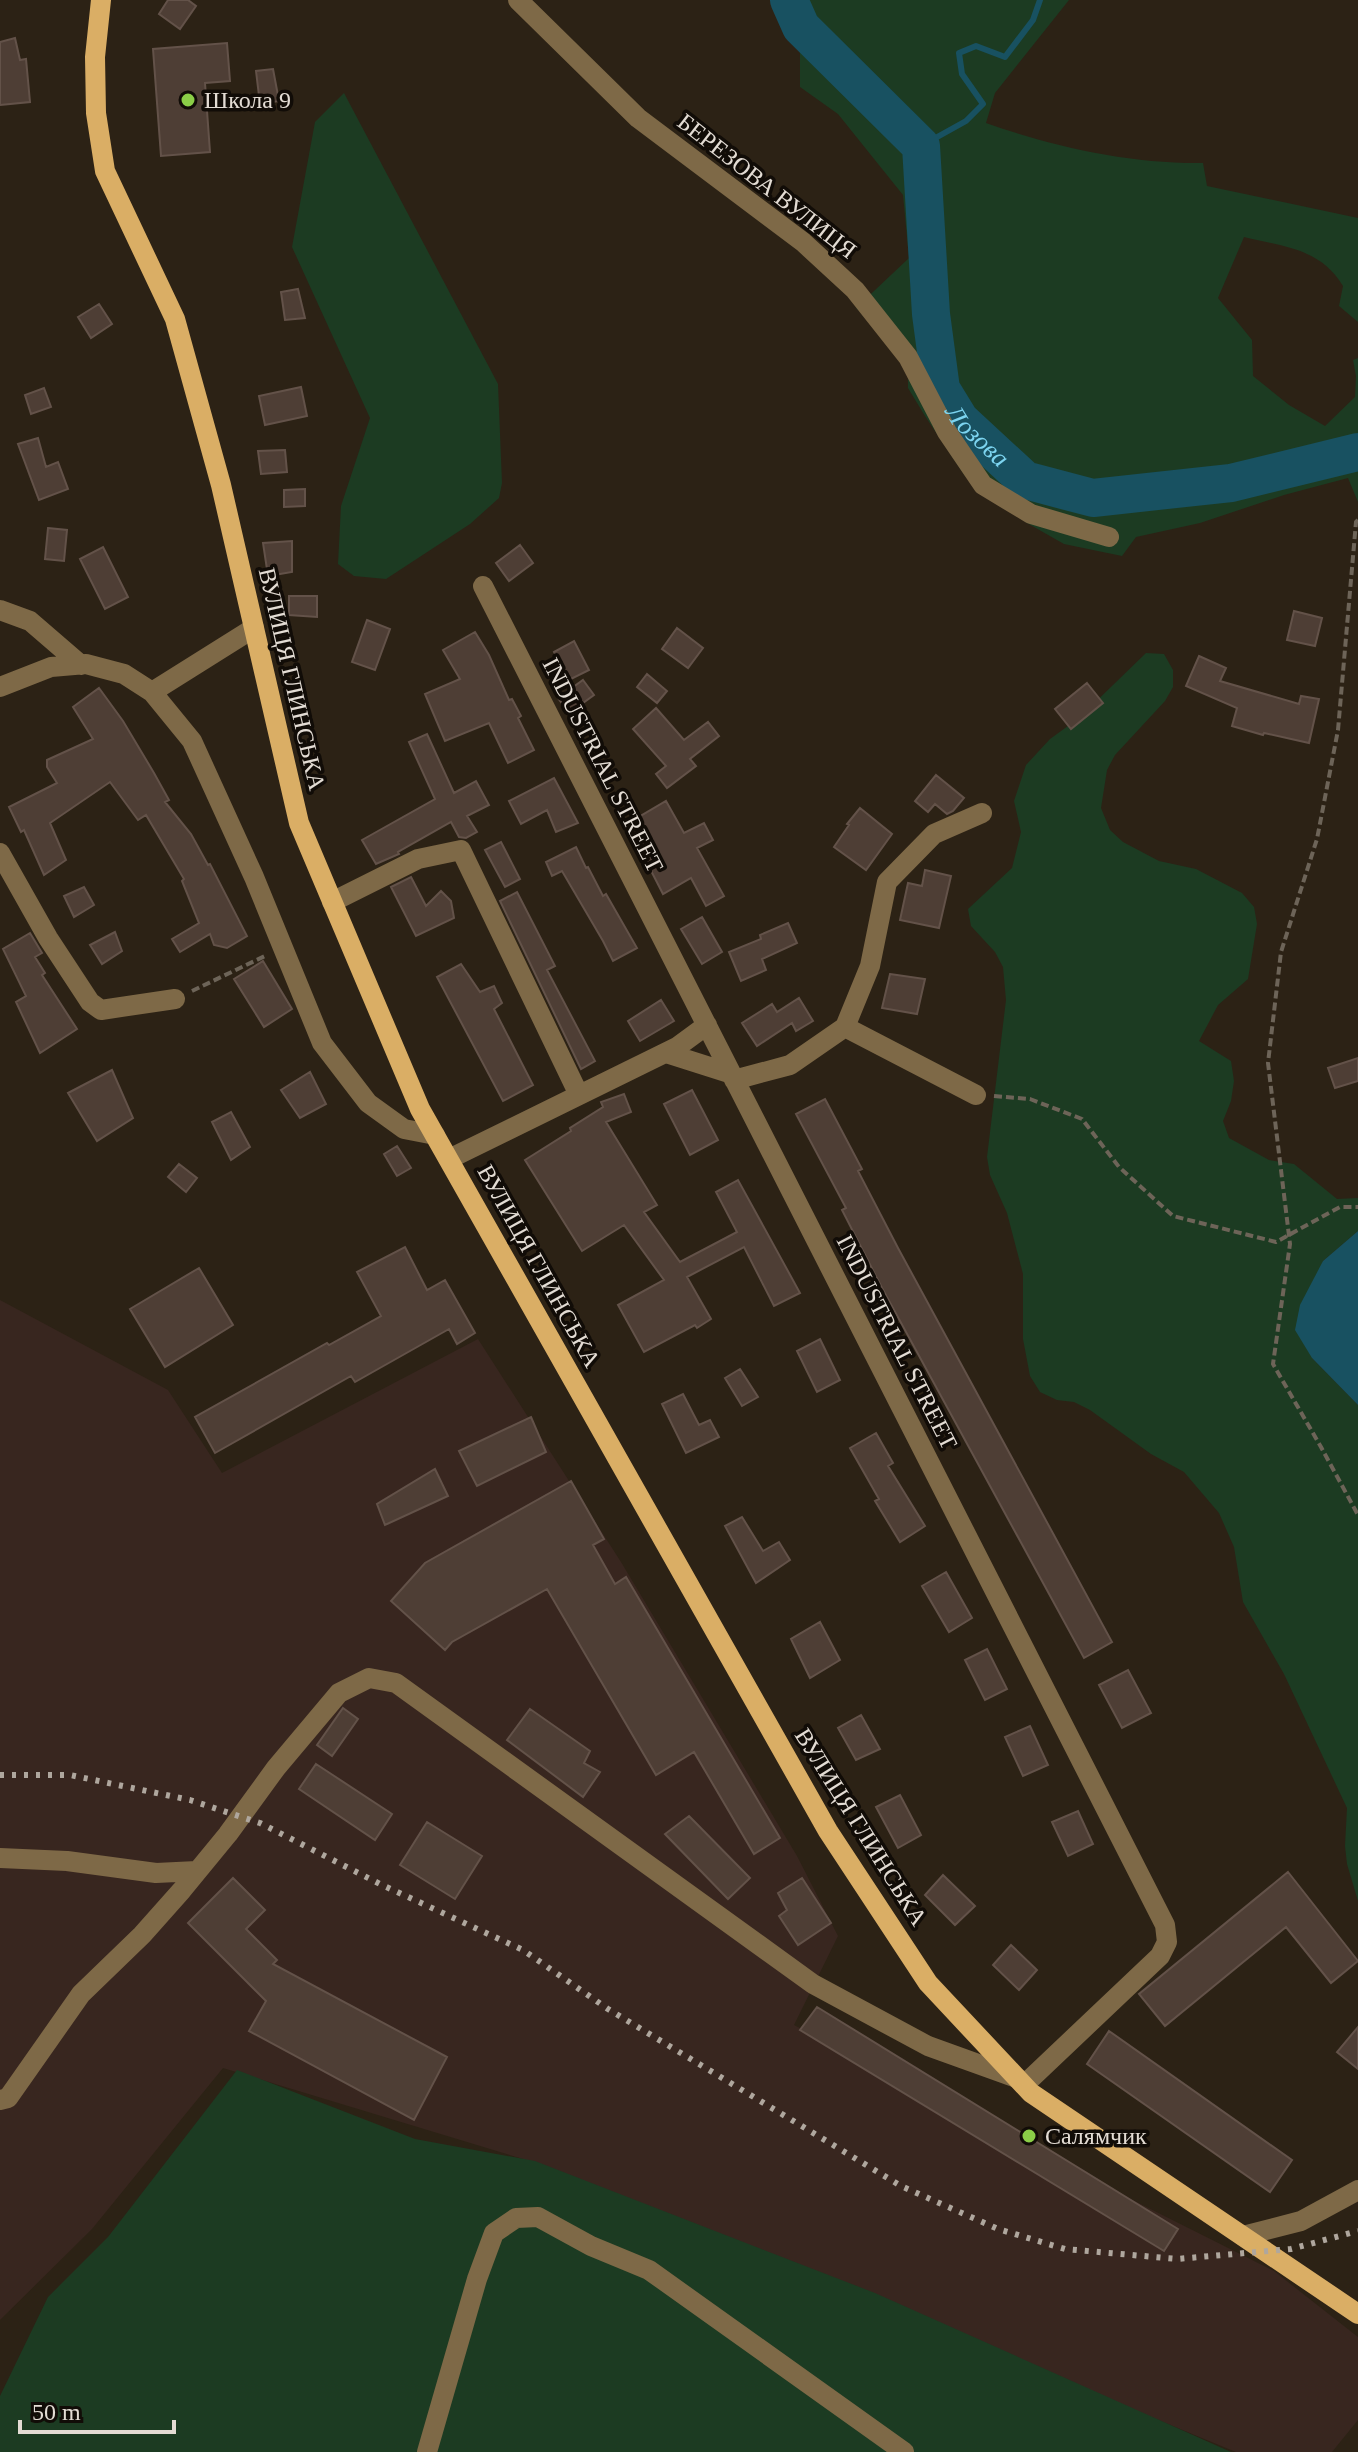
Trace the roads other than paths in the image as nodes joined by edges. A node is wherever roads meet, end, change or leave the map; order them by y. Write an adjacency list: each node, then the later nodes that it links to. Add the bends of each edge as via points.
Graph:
1 (101, 0): 6 (main road, ВУЛИЦЯ ГЛИНСЬКА, via 96,113 105,171 175,319)
2 (518, 0): 3 (street, БЕРЕЗОВА ВУЛИЦЯ, via 638,118 803,242 855,290 908,357 947,432 983,485 1031,514)
3 (1109, 537)
4 (483, 586): 14 (street, INDUSTRIAL STREET)
5 (0, 610): 7 (street, via 30,621)
6 (254, 628): 9 (street); 12 (main road, ВУЛИЦЯ ГЛИНСЬКА, via 299,823)
7 (81, 665): 8 (street, via 51,667); 9 (street, via 124,674)
8 (0, 687)
9 (152, 692): 20 (street, via 192,741 322,1043 368,1103 404,1129)
10 (982, 813): 15 (street, via 934,834 887,882 870,966)
11 (0, 853): 13 (street, via 90,1002 101,1010)
12 (332, 902): 18 (street, via 418,859 461,850); 20 (main road, ВУЛИЦЯ ГЛИНСЬКА)
13 (175, 999)
14 (707, 1025): 16 (street); 17 (street, INDUSTRIAL STREET)
15 (845, 1027): 17 (street, via 790,1065); 19 (street)
16 (666, 1053): 17 (street); 18 (street)
17 (733, 1077): 24 (street, INDUSTRIAL STREET, via 1165,1925 1167,1942 1160,1956)
18 (579, 1095): 21 (street)
19 (976, 1095)
20 (435, 1135): 21 (main road, ВУЛИЦЯ ГЛИНСЬКА)
21 (449, 1159): 24 (main road, ВУЛИЦЯ ГЛИНСЬКА, via 828,1831 928,1983)
22 (0, 1858): 23 (street, via 156,1873)
23 (197, 1871): 24 (street, via 339,1693 369,1678 396,1683 813,1984 928,2046); 25 (street, via 81,1994)
24 (1020, 2081): 27 (main road, ВУЛИЦЯ ГЛИНСЬКА)
25 (3, 2103)
26 (1358, 2190): 27 (street, via 1301,2221)
27 (1243, 2236): 28 (main road, ВУЛИЦЯ ГЛИНСЬКА)
28 (1358, 2314)
29 (427, 2452): 30 (street, via 494,2233 516,2218 538,2217 649,2270)
30 (904, 2452)

